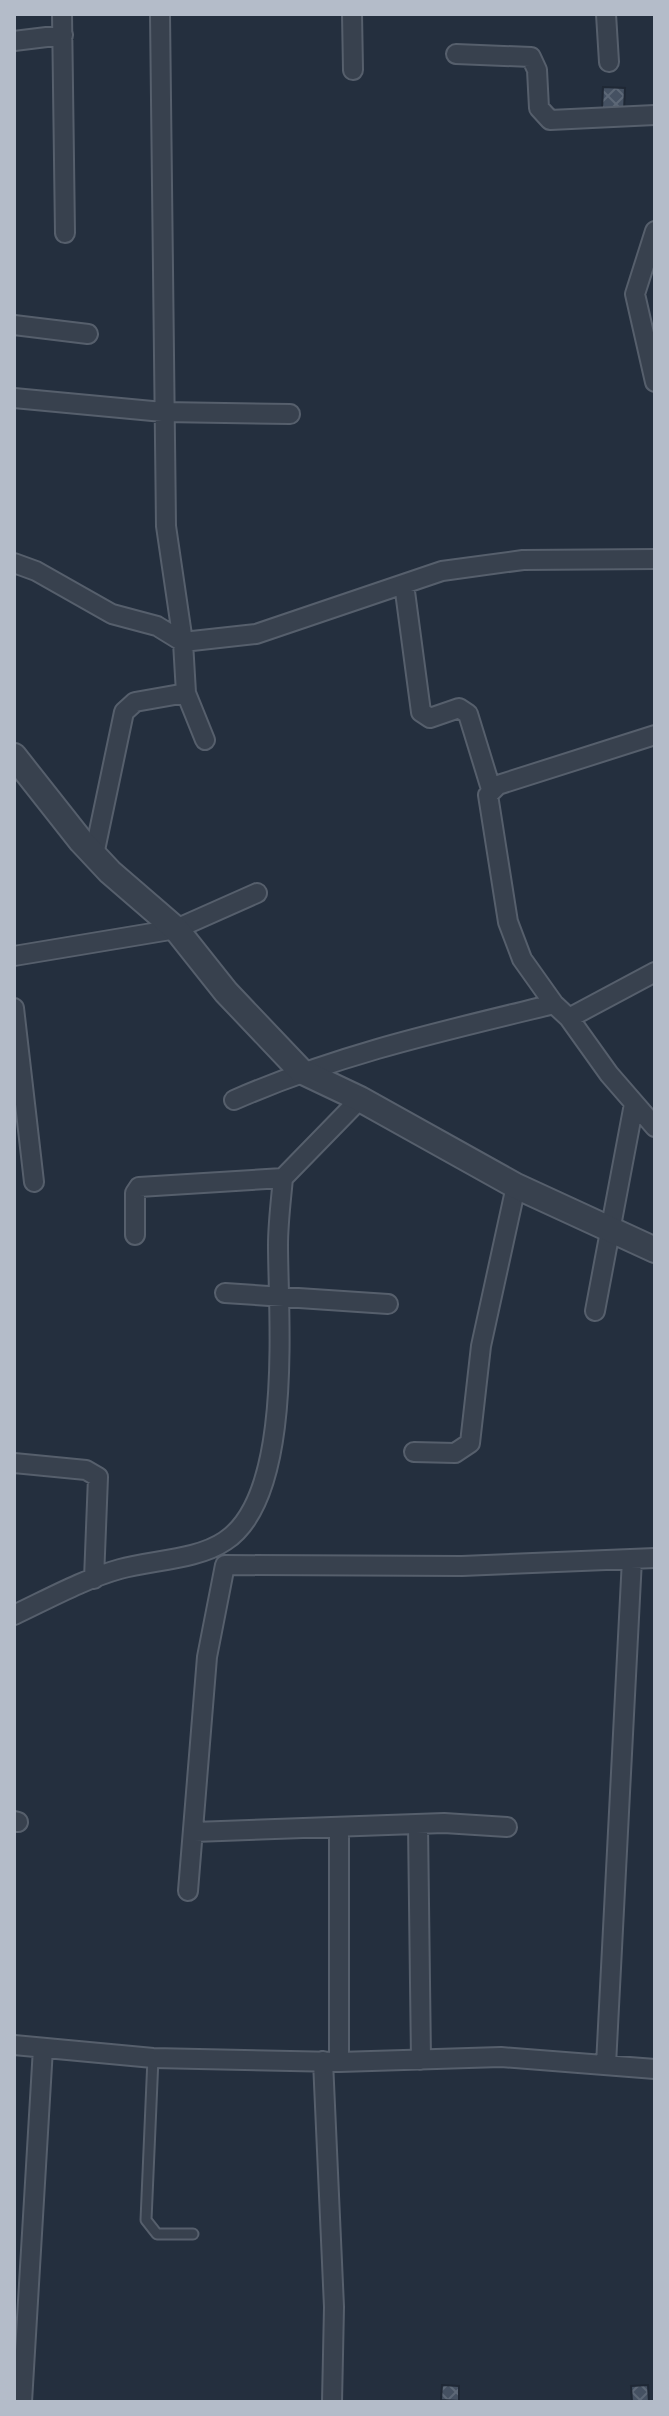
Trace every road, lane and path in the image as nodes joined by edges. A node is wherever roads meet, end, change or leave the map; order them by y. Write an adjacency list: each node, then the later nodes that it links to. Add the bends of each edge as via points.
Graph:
1 (62, 14): 5 (street)
2 (160, 14): 17 (street)
3 (352, 14): 9 (street)
4 (606, 14): 8 (street)
5 (63, 35): 6 (street); 12 (street)
6 (14, 41)
7 (456, 54): 10 (street, via 531,57 539,108 550,120)
8 (609, 62)
9 (353, 70)
10 (655, 115)
11 (655, 231): 15 (street, via 635,294)
12 (65, 233)
13 (14, 325): 14 (street)
14 (88, 334)
15 (655, 382)
16 (14, 398): 17 (street)
17 (163, 412): 18 (street); 22 (street, via 167,535)
18 (290, 414)
19 (655, 559): 21 (street, via 523,560 442,571)
20 (14, 563): 22 (street, via 112,614 157,626)
21 (404, 584): 22 (street, via 256,634); 27 (street, via 421,712 430,718 459,708 468,714)
22 (183, 642): 23 (street)
23 (186, 693): 25 (street); 28 (street, via 135,702 124,712)
24 (655, 735): 27 (street)
25 (205, 740)
26 (14, 756): 28 (street)
27 (491, 789): 33 (street, via 488,806 508,922 522,959)
28 (94, 855): 30 (street)
29 (257, 893): 30 (street)
30 (176, 929): 31 (street); 36 (street, via 242,1011)
31 (14, 956)
32 (655, 972): 35 (street)
33 (554, 1004): 35 (street); 36 (street, via 414,1036)
34 (14, 1008): 42 (street)
35 (569, 1018): 39 (street)
36 (301, 1071): 37 (street); 38 (street)
37 (360, 1099): 41 (street); 43 (street)
38 (234, 1100)
39 (634, 1104): 40 (street); 44 (street)
40 (655, 1127)
41 (283, 1178): 45 (street, via 139,1187); 48 (street, via 278,1245)
42 (34, 1182)
43 (516, 1186): 44 (street); 51 (street, via 481,1346 470,1443 455,1453)
44 (609, 1230): 46 (street); 50 (street)
45 (135, 1235)
46 (655, 1250)
47 (225, 1293): 48 (street)
48 (282, 1298): 49 (street); 53 (street, via 281,1367 268,1460 254,1501)
49 (388, 1304)
50 (595, 1311)
51 (414, 1452)
52 (14, 1463): 57 (street, via 86,1470 98,1477)
53 (226, 1541): 56 (street); 57 (street)
54 (655, 1558): 55 (street)
55 (632, 1559): 56 (street, via 462,1566); 69 (street)
56 (225, 1565): 62 (street, via 207,1657)
57 (94, 1579): 58 (street)
58 (14, 1615)
59 (418, 1825): 60 (street); 61 (street); 67 (street)
60 (339, 1827): 62 (street); 68 (street)
61 (507, 1827)
62 (194, 1832): 63 (street)
63 (188, 1891)
64 (14, 2045): 65 (street)
65 (43, 2048): 66 (street); 72 (street)
66 (153, 2058): 68 (street); 71 (lane, via 146,2220 157,2234)
67 (421, 2060): 68 (street); 69 (street, via 501,2057)
68 (331, 2062): 74 (street)
69 (606, 2065): 70 (street)
70 (655, 2069)
71 (193, 2234)
72 (21, 2245): 73 (street)
73 (22, 2402)
74 (332, 2402)

